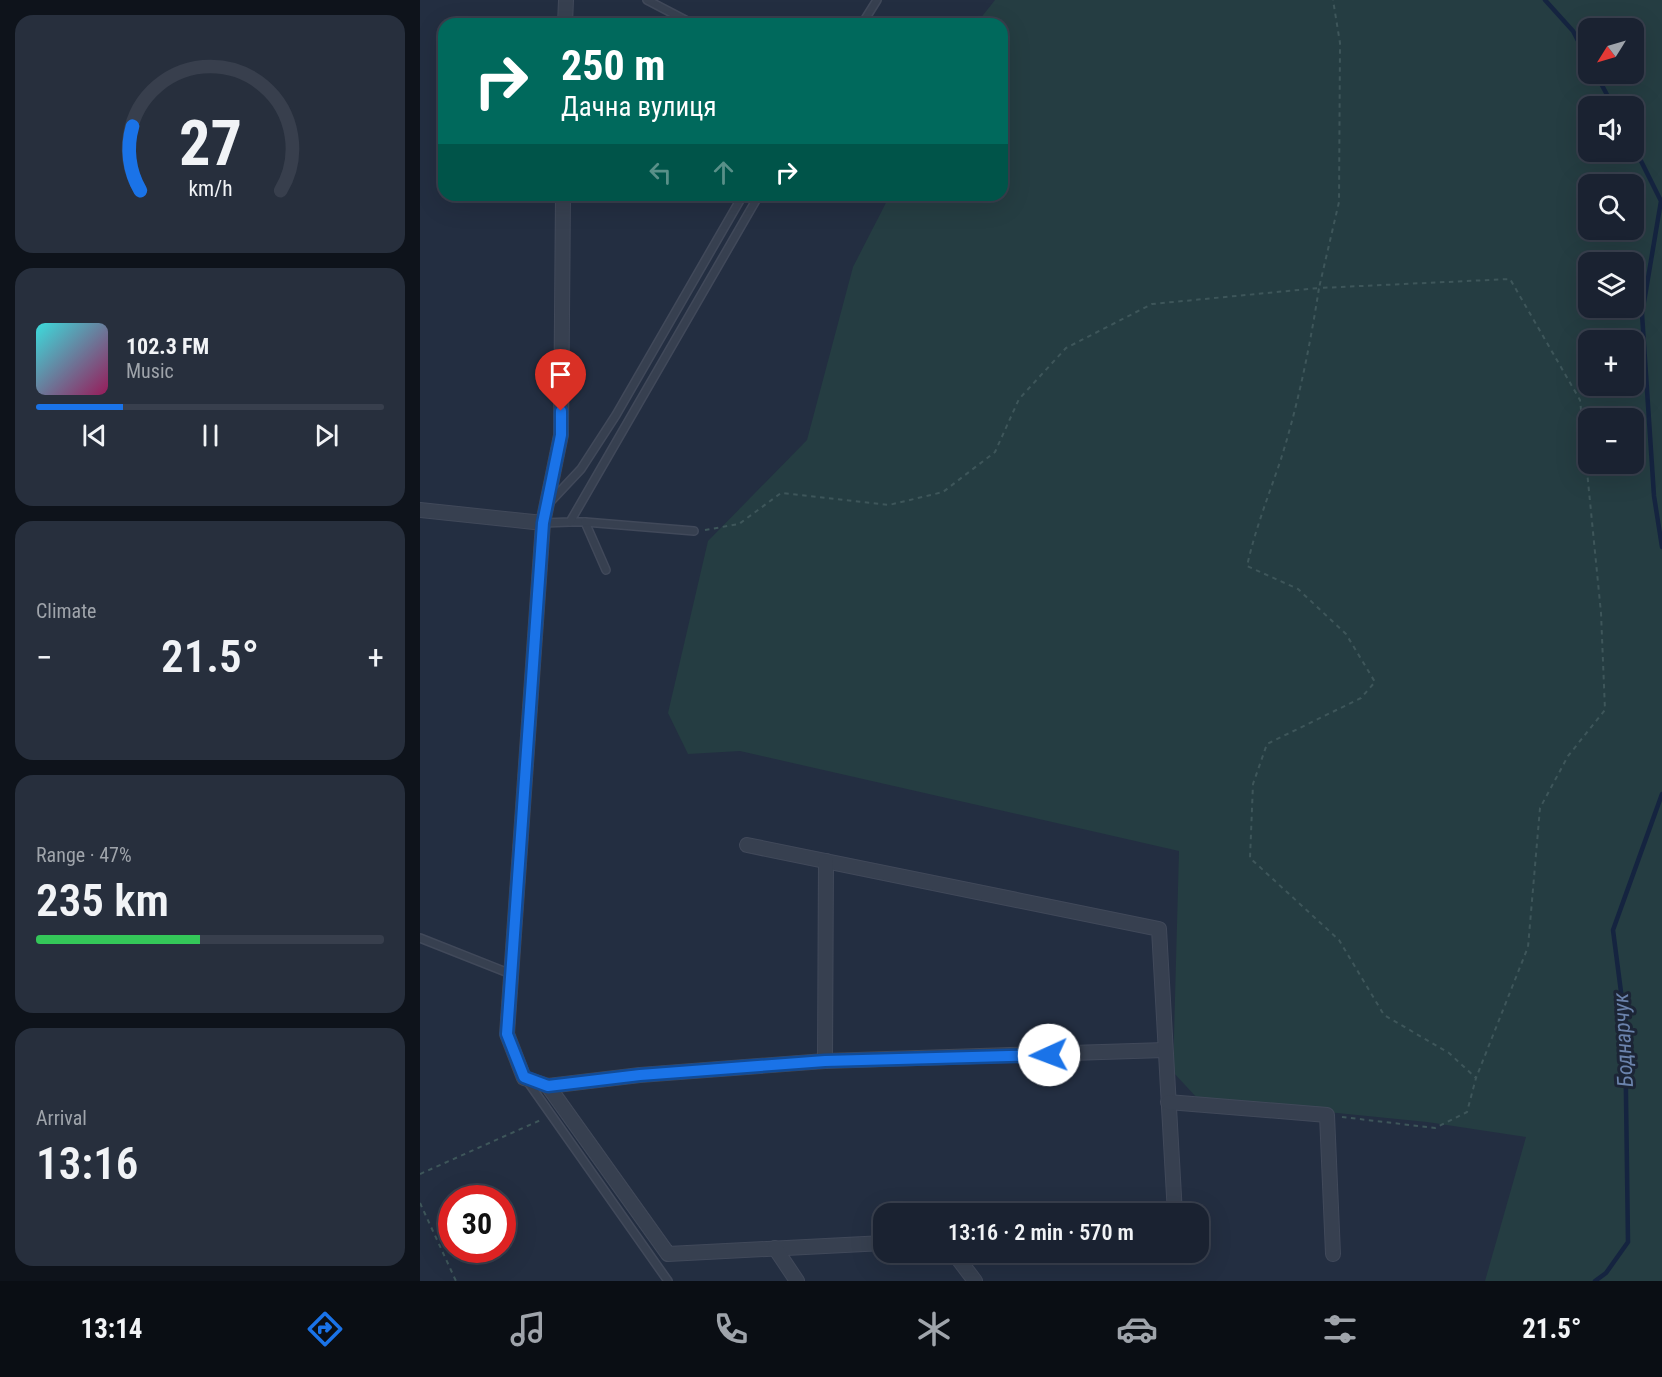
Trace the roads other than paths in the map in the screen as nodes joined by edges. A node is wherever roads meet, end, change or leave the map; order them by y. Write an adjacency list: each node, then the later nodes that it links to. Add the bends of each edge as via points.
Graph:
1 (566, 0): 4 (street)
2 (647, 0): 5 (lane)
3 (877, 0): 6 (lane)
4 (565, 18)
5 (682, 18)
6 (866, 18)
7 (563, 201): 10 (street, via 561,435)
8 (740, 201): 10 (lane, via 616,415 581,469)
9 (756, 201): 12 (lane)
10 (547, 505): 14 (street)
11 (420, 510): 14 (street)
12 (570, 522): 13 (lane); 14 (lane)
13 (585, 522): 15 (lane); 16 (lane)
14 (543, 523): 20 (street)
15 (694, 531)
16 (606, 570)
17 (747, 845): 18 (street)
18 (826, 861): 21 (street, via 1159,929); 22 (street)
19 (420, 938): 20 (lane)
20 (511, 974): 23 (street, via 507,1034)
21 (1165, 1050): 22 (street); 25 (street)
22 (825, 1061): 24 (street)
23 (524, 1077): 24 (street); 31 (lane)
24 (548, 1086): 28 (street, via 668,1254)
25 (1168, 1102): 26 (street); 29 (street, via 1327,1115)
26 (1174, 1203)
27 (873, 1244): 28 (street)
28 (776, 1248): 32 (street)
29 (1333, 1254)
30 (961, 1263): 33 (street)
31 (668, 1281)
32 (797, 1281)
33 (975, 1281)

